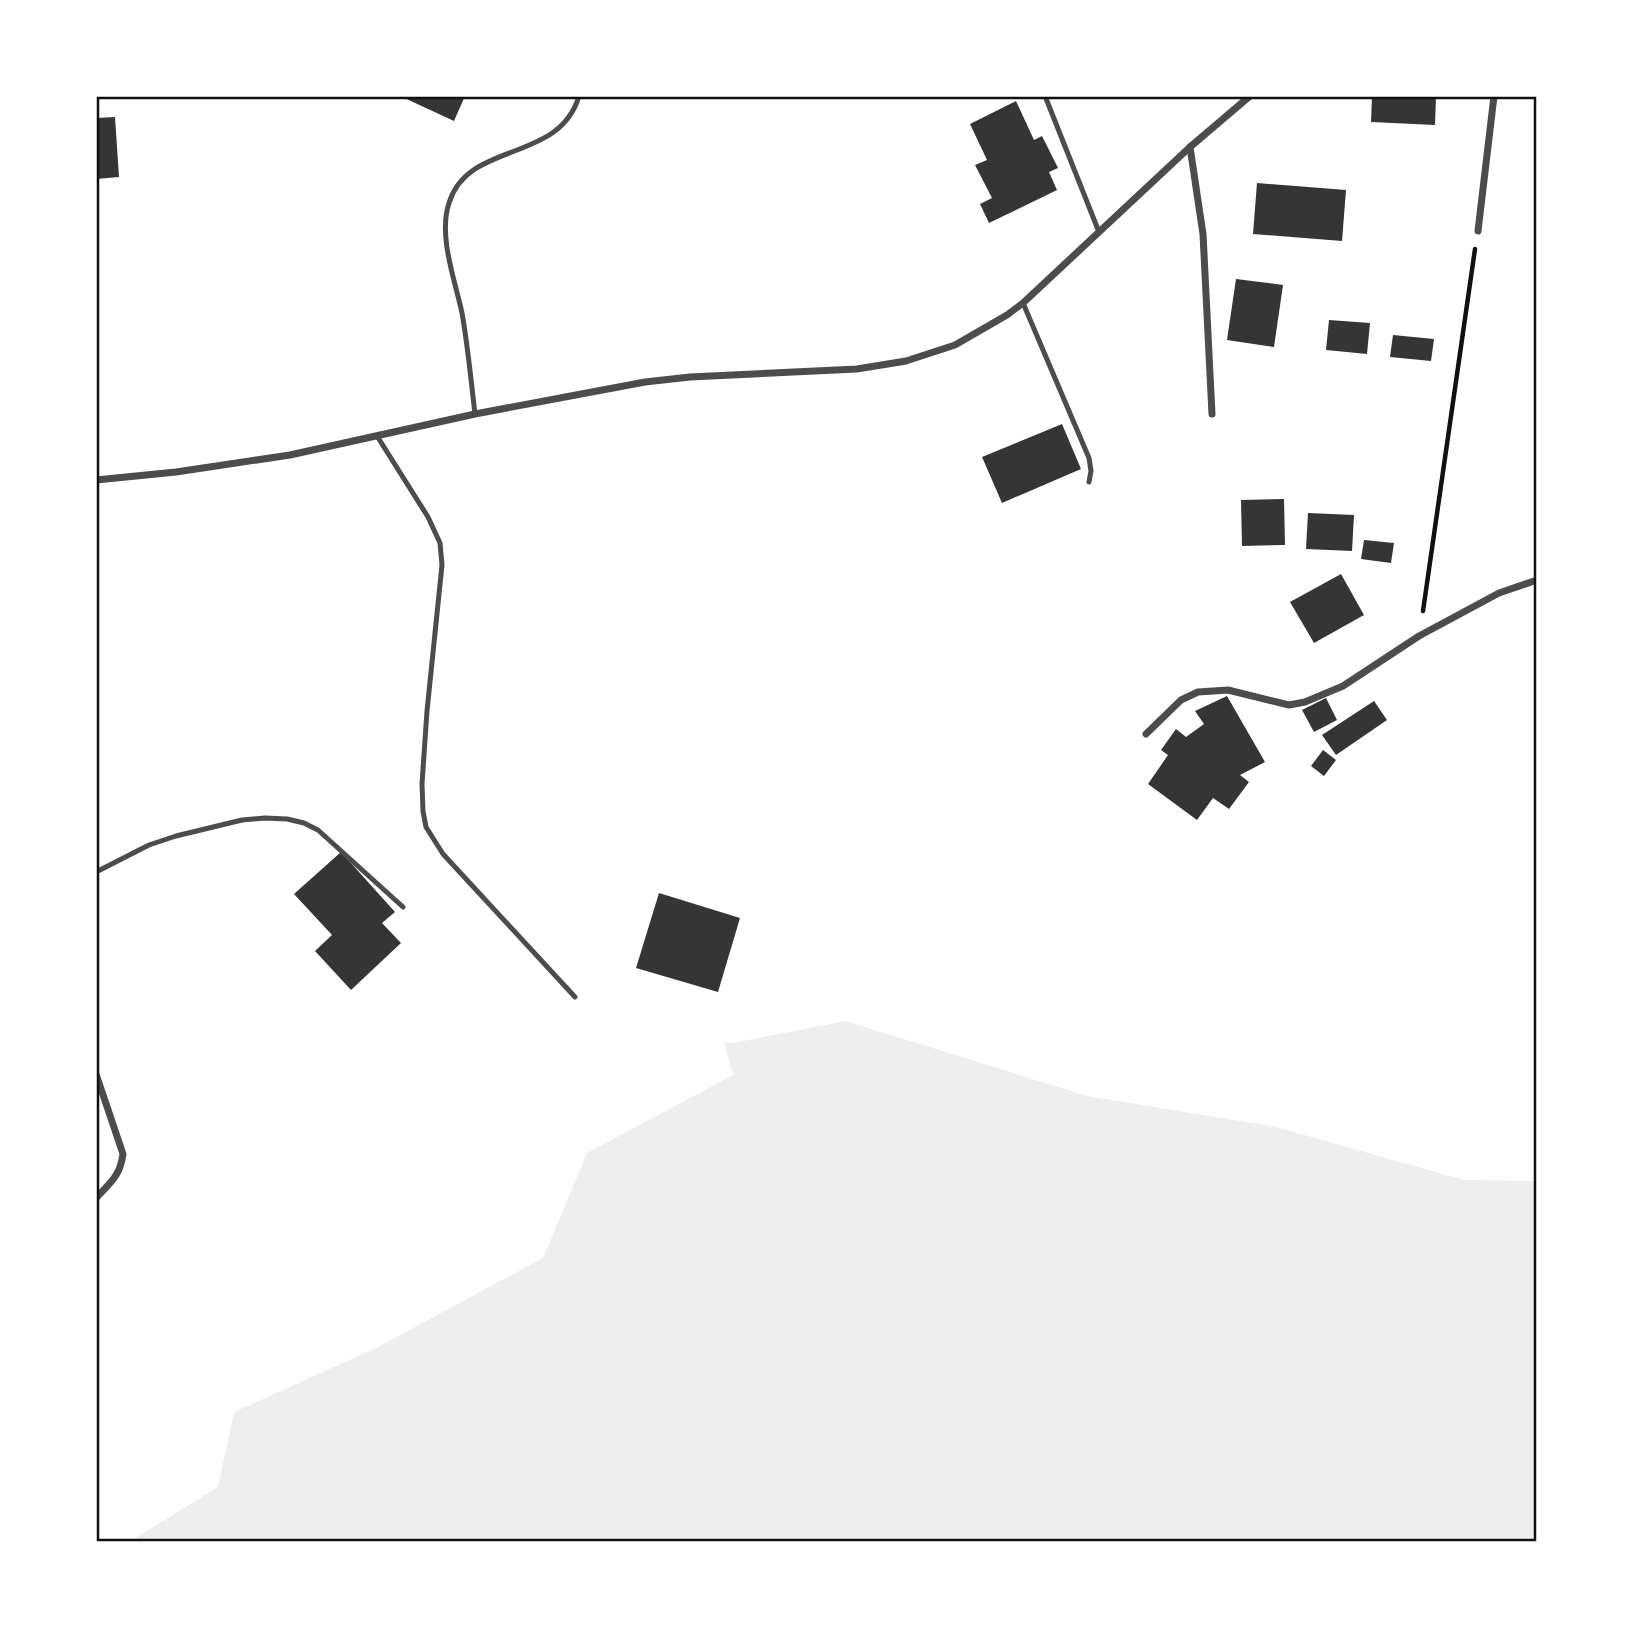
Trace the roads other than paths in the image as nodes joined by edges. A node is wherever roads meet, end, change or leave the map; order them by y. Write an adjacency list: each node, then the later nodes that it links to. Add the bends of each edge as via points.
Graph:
1 (579, 96): 9 (lane, via 561,127 545,139 472,169 455,187 448,204 445,230)
2 (1045, 96): 7 (lane)
3 (1250, 96): 5 (street)
4 (1494, 96): 6 (street)
5 (1190, 147): 7 (street); 10 (street, via 1203,234)
6 (1478, 231)
7 (1099, 232): 8 (street)
8 (1023, 303): 9 (street, via 955,345 906,361 857,369 645,382); 13 (lane, via 1088,458)
9 (475, 414): 11 (street)
10 (1212, 414)
11 (377, 436): 12 (street, via 289,455); 18 (lane, via 440,543 442,565 422,784 426,827 443,854)
12 (96, 480)
13 (1089, 482)
14 (1537, 580): 15 (street, via 1499,593 1419,636 1343,686 1304,702 1289,705 1228,690 1198,692 1181,700)
15 (1146, 734)
16 (96, 872): 17 (lane, via 176,836 242,820 288,819 318,830)
17 (403, 907)
18 (575, 998)
19 (96, 1074): 20 (street, via 123,1154 116,1177)
20 (96, 1198)

